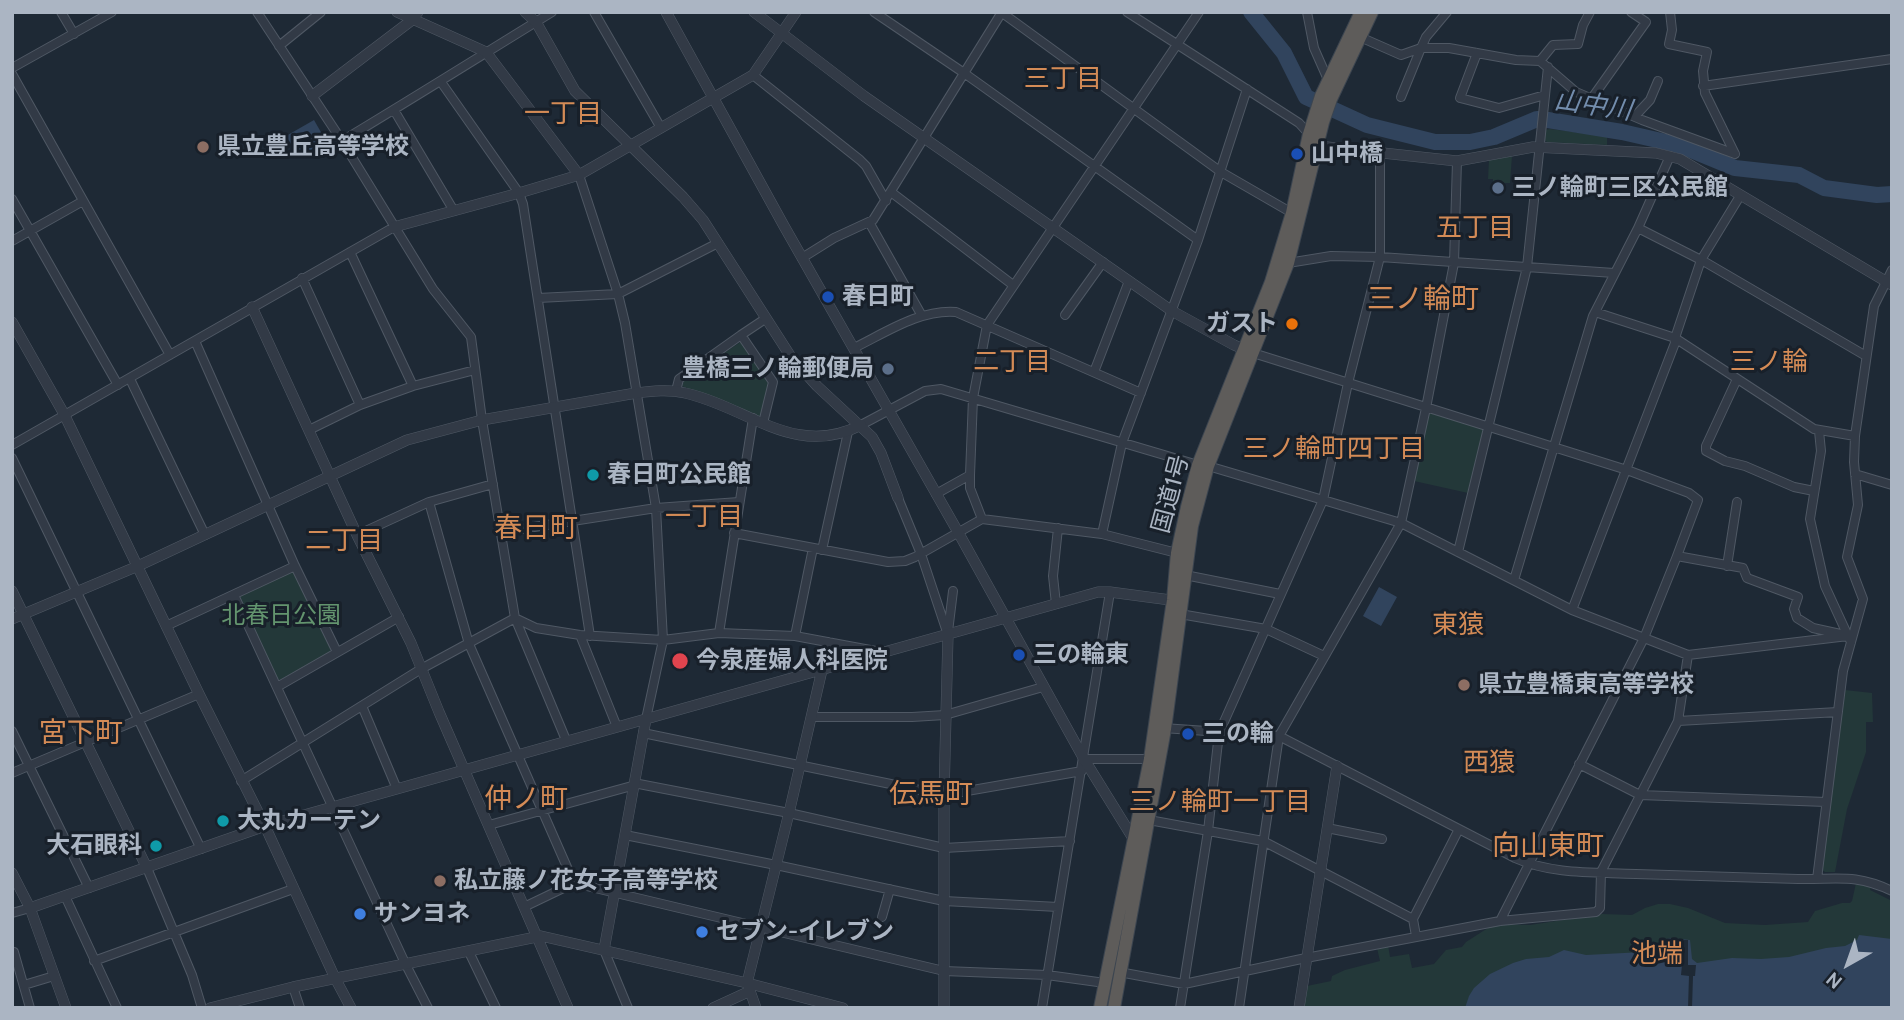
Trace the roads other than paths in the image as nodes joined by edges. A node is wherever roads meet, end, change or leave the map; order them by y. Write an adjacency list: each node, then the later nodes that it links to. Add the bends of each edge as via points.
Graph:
1 (61, 12): 26 (street)
2 (112, 12): 26 (street)
3 (257, 12): 29 (street)
4 (321, 12): 29 (street)
5 (397, 12): 23 (street)
6 (525, 12): 24 (street)
7 (552, 12): 24 (street)
8 (594, 12): 54 (street)
9 (666, 12): 47 (street)
10 (754, 12): 25 (street)
11 (796, 12): 25 (street)
12 (874, 12): 37 (street)
13 (1002, 12): 37 (street); 50 (street)
14 (1127, 12): 28 (street)
15 (1199, 12): 28 (street)
16 (1307, 12): 42 (street, via 1314,48)
17 (1361, 12): 42 (highway, 国道1号)
18 (1372, 12): 27 (highway, 国道1号)
19 (1447, 12): 30 (street)
20 (1590, 12): 34 (street, via 1578,44 1553,45)
21 (1630, 12): 49 (street, via 1646,22)
22 (1670, 12): 43 (street, via 1669,44 1707,52)
23 (415, 16): 31 (street); 46 (street)
24 (536, 22): 31 (street); 58 (street, via 575,91)
25 (782, 33): 39 (street); 56 (street)
26 (74, 34): 36 (street)
27 (1360, 37): 30 (street, via 1401,55); 42 (highway, 国道1号)
28 (1177, 45): 44 (street); 50 (street)
29 (279, 46): 46 (street)
30 (1421, 48): 32 (street); 48 (street)
31 (486, 52): 41 (street); 66 (street)
32 (1478, 53): 34 (street); 45 (street, via 1460,98 1499,108)
33 (1892, 59): 43 (street)
34 (1540, 61): 35 (street)
35 (1548, 67): 45 (street); 49 (street, via 1576,92)
36 (12, 68)
37 (964, 73): 56 (street); 64 (street)
38 (12, 74): 71 (street)
39 (753, 75): 47 (street); 72 (street, via 860,160)
40 (1658, 81): 52 (street, via 1650,100)
41 (441, 82): 51 (street); 68 (street)
42 (1332, 83): 53 (highway, 国道1号)
43 (1703, 86): 52 (street, via 1735,154)
44 (1247, 89): 55 (street); 65 (street)
45 (1545, 95): 60 (street)
46 (312, 96): 57 (street)
47 (713, 97): 54 (street); 85 (street)
48 (1401, 97)
49 (1592, 98): 52 (street)
50 (1133, 108): 64 (street); 65 (street)
51 (394, 110): 57 (street); 73 (street)
52 (1635, 116)
53 (1319, 119): 55 (highway, 国道1号); 59 (highway, 国道1号)
54 (661, 128): 58 (street)
55 (1309, 134): 74 (highway, 国道1号)
56 (925, 137): 67 (street); 77 (street)
57 (342, 141): 76 (street)
58 (631, 146): 66 (street); 82 (street, via 694,208)
59 (1318, 146): 61 (street); 89 (highway, 国道1号)
60 (1539, 146): 62 (street); 63 (street); 90 (street)
61 (1380, 153): 63 (street); 84 (street)
62 (1670, 156): 69 (street); 78 (street)
63 (1457, 161): 88 (street)
64 (1093, 166): 77 (street); 80 (street)
65 (1221, 172): 74 (street); 80 (street)
66 (579, 175): 68 (street); 97 (street)
67 (891, 192): 72 (street); 96 (street)
68 (519, 193): 73 (street); 98 (street)
69 (1740, 196): 86 (street); 95 (street)
70 (12, 199): 79 (street)
71 (82, 201): 79 (street); 112 (street)
72 (886, 201): 75 (street)
73 (454, 211): 76 (street)
74 (1292, 213): 111 (highway, 国道1号)
75 (869, 222): 85 (street); 103 (street)
76 (394, 227): 83 (street); 114 (street, via 433,289 471,337)
77 (1054, 228): 87 (street); 96 (street)
78 (1638, 228): 86 (street); 92 (street)
79 (30, 231): 81 (street); 119 (street)
80 (1198, 240): 100 (street)
81 (12, 241)
82 (718, 243): 97 (street); 104 (street)
83 (350, 252): 93 (street); 120 (street)
84 (1380, 257): 88 (street); 89 (street, via 1331,256); 118 (street)
85 (802, 258): 110 (street)
86 (1702, 260): 108 (street); 113 (street)
87 (1103, 262): 94 (street); 102 (street)
88 (1454, 262): 90 (street); 127 (street)
89 (1288, 263): 111 (highway, 国道1号)
90 (1527, 267): 92 (street); 133 (street)
91 (1892, 270): 95 (street)
92 (1614, 273): 101 (street)
93 (302, 278): 99 (street); 125 (street)
94 (1129, 281): 100 (street); 115 (street)
95 (1889, 284): 113 (street, via 1874,306)
96 (1013, 285): 106 (street)
97 (618, 293): 98 (street); 122 (street)
98 (538, 298): 126 (street)
99 (252, 307): 109 (street); 134 (street)
100 (1172, 311): 111 (street); 123 (street)
101 (1595, 312): 108 (street); 140 (street)
102 (1065, 315)
103 (922, 316): 106 (street, via 956,312); 110 (street)
104 (765, 318): 107 (street); 132 (street, via 800,368)
105 (12, 322): 129 (street)
106 (987, 325): 115 (street); 124 (street)
107 (741, 335): 121 (street, via 679,379); 131 (street, via 773,382)
108 (1675, 338): 117 (street); 143 (street)
109 (195, 341): 112 (street); 156 (street)
110 (854, 348): 128 (street)
111 (1249, 351): 118 (street); 142 (highway, 国道1号)
112 (170, 355): 116 (street)
113 (1866, 356): 137 (street)
114 (475, 370): 120 (street); 130 (street)
115 (1094, 372): 123 (street)
116 (130, 379): 119 (street); 166 (street)
117 (1737, 379): 135 (street); 149 (street, via 1706,451)
118 (1348, 383): 127 (street); 152 (street)
119 (118, 385): 129 (street)
120 (413, 386): 125 (street)
121 (676, 391): 122 (street); 131 (street)
122 (636, 393): 126 (street); 157 (street)
123 (1142, 393): 138 (street)
124 (973, 398): 128 (street, via 925,391); 138 (street); 145 (street)
125 (360, 405): 134 (street)
126 (555, 407): 130 (street); 159 (street)
127 (1426, 408): 133 (street); 160 (street)
128 (889, 410): 132 (street); 150 (street)
129 (64, 414): 139 (street); 173 (street)
130 (482, 420): 146 (street, via 407,440); 147 (street)
131 (758, 420): 136 (street, via 807,437); 154 (street)
132 (861, 425): 136 (street); 151 (street, via 881,453)
133 (1488, 427): 140 (street); 169 (street)
134 (309, 430): 146 (street)
135 (1819, 431): 137 (street); 149 (street, via 1821,451)
136 (848, 432): 168 (street)
137 (1855, 436): 144 (street)
138 (1122, 443): 142 (street); 165 (street)
139 (12, 445)
140 (1555, 447): 143 (street); 177 (street)
141 (12, 458): 179 (street)
142 (1203, 465): 152 (street); 170 (highway, 国道1号); 176 (highway, 国道1号)
143 (1627, 470): 172 (street, via 1698,500); 186 (street)
144 (1855, 474): 148 (street); 200 (street, via 1858,505 1847,557 1863,599)
145 (970, 475): 150 (street); 158 (street)
146 (331, 476): 156 (street); 167 (street)
147 (493, 484): 153 (street); 162 (street)
148 (1892, 485)
149 (1814, 491): 200 (street, via 1810,519 1821,571)
150 (936, 494): 163 (street)
151 (898, 498): 171 (street)
152 (1323, 500): 160 (street); 182 (street)
153 (429, 502): 167 (street); 203 (street)
154 (739, 502): 157 (street); 164 (street)
155 (1737, 502): 175 (street)
156 (268, 506): 166 (street); 174 (street)
157 (656, 508): 159 (street); 201 (street)
158 (982, 519): 161 (street); 163 (street)
159 (572, 521): 162 (street); 197 (street)
160 (1401, 523): 169 (street); 207 (street)
161 (1058, 528): 165 (street); 184 (street, via 1053,576)
162 (502, 532): 189 (street)
163 (958, 532): 171 (street); 190 (street)
164 (734, 533): 168 (street); 194 (street)
165 (1102, 534): 170 (street)
166 (205, 535): 173 (street)
167 (357, 535): 188 (street)
168 (818, 549): 171 (street, via 888,562); 198 (street)
169 (1458, 552): 177 (street)
170 (1177, 553): 185 (highway, 国道1号)
171 (921, 554): 196 (street)
172 (1677, 556): 175 (street); 199 (street)
173 (138, 566): 179 (street); 192 (street)
174 (295, 566): 183 (street); 204 (street)
175 (1727, 566): 200 (street, via 1744,568 1747,578 1798,597 1797,618)
176 (1185, 575): 182 (street); 185 (highway, 国道1号)
177 (1514, 580): 186 (street)
178 (12, 591): 187 (street)
179 (76, 592): 187 (street); 218 (street)
180 (953, 592): 196 (street)
181 (1110, 592): 184 (street); 185 (street); 230 (street)
182 (1280, 594): 193 (street)
183 (234, 596): 192 (street); 210 (street)
184 (1056, 604): 190 (street)
185 (1178, 605): 193 (street); 221 (highway, 国道1号)
186 (1573, 610): 199 (street)
187 (24, 614): 191 (street); 227 (street)
188 (399, 617): 204 (street); 208 (street)
189 (515, 618): 195 (street, via 536,628); 203 (street); 226 (street)
190 (1005, 618): 196 (street); 211 (street)
191 (12, 619)
192 (166, 626): 212 (street)
193 (1266, 629): 207 (street); 224 (street)
194 (719, 633): 198 (street); 201 (street)
195 (580, 635): 197 (street); 220 (street)
196 (948, 635): 205 (street); 215 (street)
197 (590, 636): 201 (street)
198 (795, 636): 202 (street)
199 (1644, 638): 206 (street); 232 (street)
200 (1849, 639): 206 (street); 214 (street)
201 (663, 640): 217 (street)
202 (828, 642): 205 (street); 209 (street)
203 (469, 643): 208 (street); 229 (street)
204 (337, 652): 210 (street)
205 (881, 652): 209 (street)
206 (1688, 655): 219 (street)
207 (1324, 656): 225 (street)
208 (421, 670): 213 (street); 236 (street)
209 (822, 670): 216 (street); 217 (street)
210 (277, 687): 228 (street)
211 (1043, 687): 215 (street); 230 (street)
212 (199, 694): 218 (street); 239 (street)
213 (362, 705): 228 (street); 241 (street)
214 (1838, 712): 219 (street); 244 (street)
215 (945, 715): 216 (street); 243 (street)
216 (811, 717): 233 (street)
217 (646, 719): 220 (street); 223 (street)
218 (138, 720): 227 (street); 260 (street)
219 (1678, 721): 242 (street)
220 (617, 727): 226 (street)
221 (1160, 728): 224 (street); 231 (highway, 国道1号); 248 (highway, 国道1号)
222 (12, 731): 234 (street)
223 (643, 733): 233 (street); 240 (street)
224 (1219, 733): 225 (street); 253 (street)
225 (1279, 736): 235 (street); 257 (street)
226 (566, 740): 229 (street)
227 (86, 742): 234 (street); 263 (street)
228 (303, 742): 239 (street); 245 (street)
229 (518, 755): 236 (street); 246 (street)
230 (1084, 759): 231 (street); 237 (street); 258 (street)
231 (1150, 759): 258 (highway, 国道1号)
232 (1579, 764): 242 (street); 261 (street)
233 (800, 765): 243 (street); 247 (street)
234 (29, 766): 238 (street); 269 (street)
235 (1337, 766): 251 (street); 252 (street)
236 (465, 769): 241 (street); 249 (street)
237 (1082, 771): 243 (street); 256 (street)
238 (12, 773)
239 (242, 781): 250 (street)
240 (634, 784): 246 (street); 247 (street); 254 (street)
241 (397, 789): 245 (street)
242 (1640, 794): 244 (street); 265 (street)
243 (944, 795): 259 (street)
244 (1826, 802): 267 (street)
245 (334, 807): 250 (street); 292 (street)
246 (543, 809): 249 (street); 268 (street)
247 (789, 813): 259 (street); 262 (street)
248 (1149, 820): 253 (street); 258 (highway, 国道1号)
249 (489, 825): 276 (street)
250 (265, 826): 260 (street); 270 (street)
251 (1327, 828): 255 (street); 264 (street)
252 (1459, 829): 261 (street); 281 (street)
253 (1208, 831): 257 (street); 300 (street)
254 (625, 835): 262 (street); 273 (street)
255 (1382, 839)
256 (1070, 841): 259 (street); 277 (street)
257 (1263, 841): 264 (street); 295 (street)
258 (1139, 845): 294 (highway, 国道1号); 299 (highway, 国道1号)
259 (944, 848): 275 (street)
260 (201, 849): 263 (street)
261 (1529, 864): 265 (street, via 1558,871); 282 (street)
262 (776, 865): 271 (street); 283 (street)
263 (147, 868): 269 (street); 284 (street)
264 (1320, 871): 281 (street); 290 (street)
265 (1601, 872): 267 (street); 282 (street, via 1596,912)
266 (12, 873): 278 (street)
267 (1817, 879): 272 (street, via 1847,877)
268 (575, 883): 273 (street); 276 (street)
269 (89, 888): 274 (street)
270 (293, 889): 284 (street); 298 (street)
271 (890, 890): 275 (street); 280 (street)
272 (1892, 891)
273 (615, 892): 283 (street); 287 (street)
274 (65, 896): 278 (street); 291 (street)
275 (944, 901): 277 (street); 293 (street)
276 (524, 907): 286 (street)
277 (1058, 907): 296 (street)
278 (30, 908): 279 (street); 297 (street)
279 (12, 913)
280 (882, 917)
281 (1413, 919): 285 (street)
282 (1500, 921): 285 (street)
283 (762, 926): 293 (street); 303 (street)
284 (174, 931): 291 (street); 309 (street)
285 (1416, 936): 290 (street)
286 (537, 937): 287 (street); 289 (street); 315 (street)
287 (604, 950): 303 (street); 316 (street)
288 (12, 952): 301 (street)
289 (469, 952): 292 (street); 314 (street)
290 (1306, 958): 295 (street); 326 (street)
291 (94, 961): 308 (street)
292 (405, 963): 298 (street); 313 (street)
293 (944, 971): 296 (street); 320 (street)
294 (1119, 972): 300 (street); 323 (highway, 国道1号)
295 (1244, 972): 300 (street); 325 (street)
296 (1047, 975): 299 (street); 321 (street)
297 (54, 976): 301 (street); 307 (street)
298 (335, 978): 302 (street); 312 (street)
299 (1105, 983): 322 (highway, 国道1号)
300 (1184, 984): 324 (street)
301 (24, 985): 306 (street)
302 (293, 987): 304 (street); 311 (street)
303 (749, 987): 305 (street); 317 (street); 318 (street)
304 (245, 1003): 310 (street)
305 (811, 1004): 319 (street)
306 (30, 1008)
307 (66, 1008)
308 (117, 1008)
309 (202, 1008)
310 (211, 1008)
311 (300, 1008)
312 (351, 1008)
313 (428, 1008)
314 (496, 1008)
315 (568, 1008)
316 (628, 1008)
317 (713, 1008)
318 (756, 1008)
319 (843, 1008)
320 (944, 1008)
321 (1042, 1008)
322 (1100, 1008)
323 (1114, 1008)
324 (1180, 1008)
325 (1239, 1008)
326 (1299, 1008)

